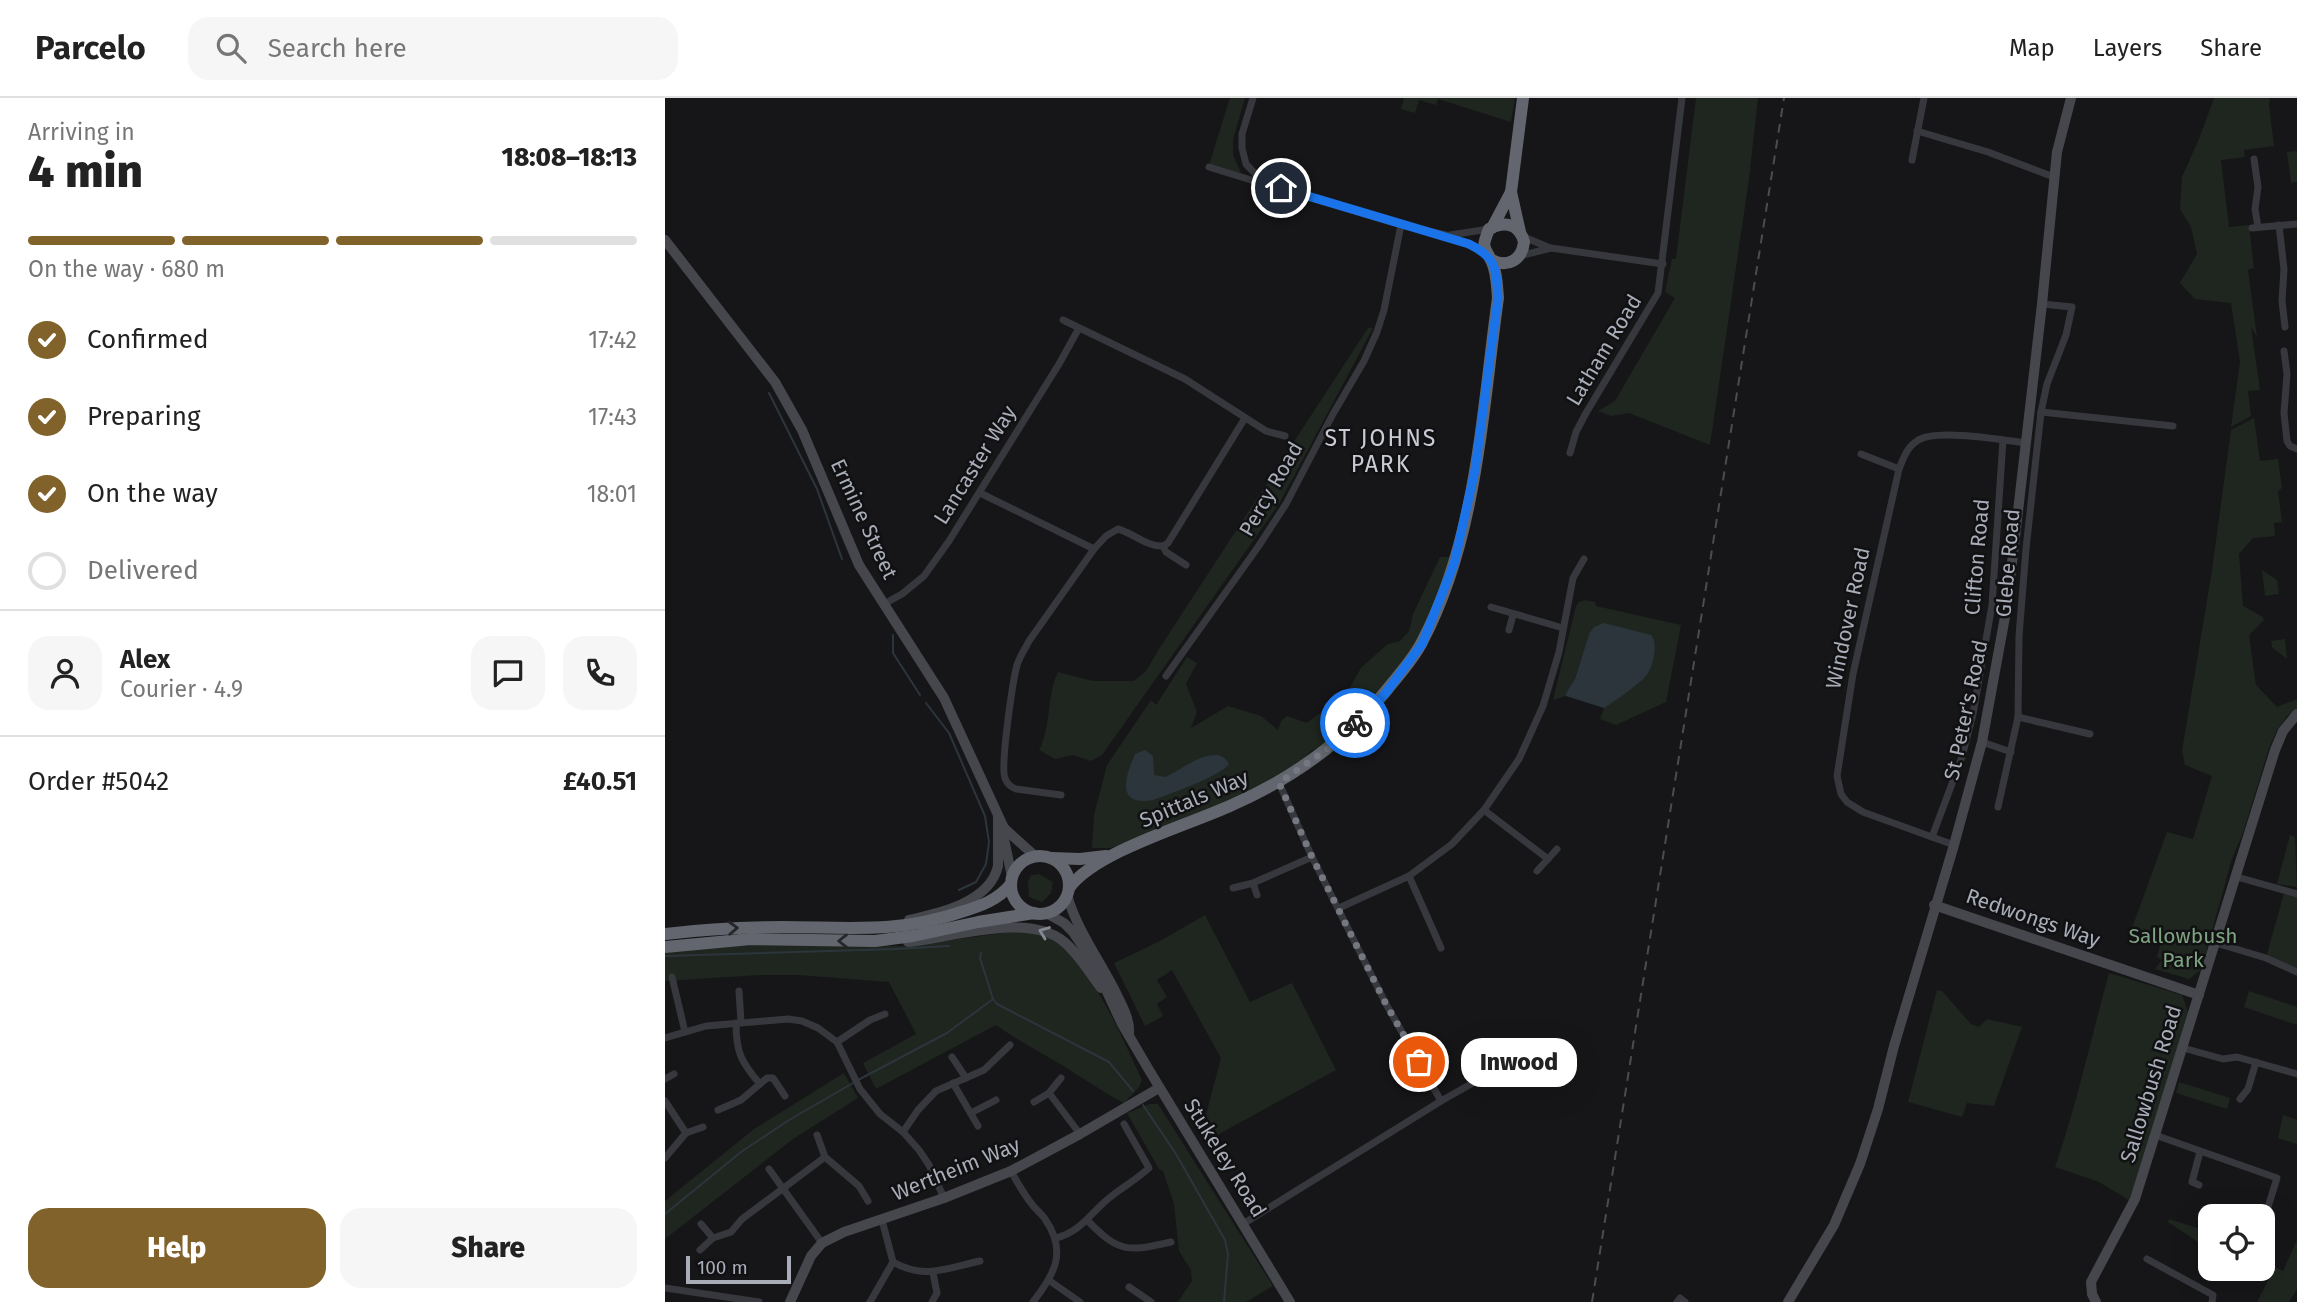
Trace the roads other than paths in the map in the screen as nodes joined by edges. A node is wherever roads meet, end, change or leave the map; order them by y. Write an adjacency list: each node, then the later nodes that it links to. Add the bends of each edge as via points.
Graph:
1 (1253, 98): 11 (street, via 1242,148 1246,164)
2 (1523, 98): 12 (highway)
3 (1682, 98): 23 (street, Latham Road)
4 (1924, 98): 6 (street)
5 (2071, 98): 10 (street, St Peter's Road)
6 (1917, 131): 8 (street); 10 (street)
7 (2254, 159): 15 (street, via 2258,187 2255,228)
8 (1912, 160)
9 (1209, 167): 11 (street)
10 (2054, 177): 25 (street, St Peter's Road)
11 (1265, 184): 14 (street)
12 (1511, 192): 16 (highway); 17 (highway)
13 (2297, 224): 15 (street)
14 (1401, 225): 18 (street); 50 (street, Percy Road, via 1384,310 1364,361 1286,504)
15 (2279, 225): 27 (street)
16 (1490, 229): 17 (highway, via 1507,224); 18 (street); 21 (highway, via 1483,243)
17 (1521, 234): 20 (street, Latham Road); 22 (highway, via 1523,250)
18 (1446, 236): 21 (street)
19 (665, 240): 45 (street, Ermine Street, via 775,382 802,430 859,565)
20 (1551, 248): 22 (street, Latham Road); 23 (street, Latham Road)
21 (1489, 256): 22 (highway, via 1505,264); 24 (highway)
22 (1516, 259): 24 (highway)
23 (1663, 264): 37 (street, Latham Road, via 1658,293 1586,413)
24 (1498, 298): 56 (highway, Spittals Way, via 1465,521 1451,575 1422,644 1384,695 1336,743)
25 (2042, 304): 30 (street, Glebe Road, via 2072,307); 35 (street, St Peter's Road)
26 (1063, 320): 28 (street)
27 (2285, 327)
28 (1079, 328): 31 (street, via 1190,381); 40 (street, Lancaster Way)
29 (2284, 351): 36 (street, via 2287,441)
30 (2041, 412): 32 (street); 52 (street, Glebe Road, via 2021,611)
31 (1245, 418): 33 (street); 41 (street)
32 (2173, 426)
33 (1285, 436)
34 (2003, 440): 35 (street, Windover Road); 39 (street, Windover Road, via 1927,436 1916,441); 62 (street, Clifton Road, via 1992,605 1973,713)
35 (2026, 443): 54 (street, St Peter's Road, via 2007,606)
36 (2297, 449)
37 (1570, 453)
38 (1861, 454): 39 (street)
39 (1899, 469): 62 (street, Windover Road, via 1853,674 1836,776 1841,794 1853,807)
40 (980, 493): 42 (street); 45 (street, Lancaster Way, via 924,576)
41 (1163, 546): 42 (street, via 1118,529); 44 (street)
42 (1094, 548): 57 (street, via 1029,641 1016,668 1005,780 1016,789)
43 (1584, 559): 48 (street, via 1573,578)
44 (1187, 565)
45 (884, 604): 60 (street, Ermine Street, via 944,698)
46 (1491, 607): 47 (street)
47 (1513, 615): 48 (street); 49 (street)
48 (1563, 628): 59 (street, via 1543,706 1519,758)
49 (1509, 629)
50 (1166, 676)
51 (2297, 715): 71 (street, Sallowbush Road, via 2279,741)
52 (2018, 717): 53 (street); 55 (street, Glebe Road)
53 (2090, 734)
54 (1982, 742): 55 (street); 63 (street, St Peter's Road)
55 (2011, 752): 58 (street, Glebe Road)
56 (1279, 783): 65 (highway, Spittals Way); 67 (street)
57 (1061, 796)
58 (1999, 807)
59 (1484, 810): 68 (street); 70 (street, via 1452,844)
60 (998, 815): 61 (street, Ermine Street); 81 (street, via 996,873 981,893 926,915)
61 (1004, 828): 66 (street, Ermine Street); 72 (street, Ermine Street)
62 (1932, 837): 63 (street, Windover Road)
63 (1954, 845): 78 (street, St Peter's Road)
64 (1557, 849): 68 (street)
65 (1113, 855): 66 (highway, Spittals Way); 75 (highway, Spittals Way, via 1080,875)
66 (1042, 857): 72 (highway, via 1021,864); 75 (highway, via 1058,862 1064,870)
67 (1312, 857): 73 (street); 79 (street)
68 (1548, 859): 69 (street)
69 (1537, 872)
70 (1409, 876): 79 (street); 86 (street)
71 (2237, 877): 76 (street); 84 (street, Sallowbush Road)
72 (1012, 881): 80 (highway, via 1020,906); 81 (highway, via 988,903 948,917)
73 (1253, 883): 74 (street); 77 (street)
74 (1233, 888)
75 (1068, 892): 80 (highway, via 1062,904); 95 (street, Stukeley Road, via 1072,913 1124,1010)
76 (2297, 894)
77 (1257, 895)
78 (1934, 905): 90 (street, Redwongs Way); 163 (street, St Peter's Road, via 1852,1188)
79 (1339, 908): 116 (street)
80 (1040, 913): 83 (highway); 91 (street, Stukeley Road, via 1073,932)
81 (860, 929): 82 (highway, one-way to 81, via 743,927)
82 (665, 934)
83 (875, 941): 85 (highway, one-way to 85, via 751,939); 91 (street, one-way to 83, via 1062,940 1032,928 1008,927 907,942)
84 (2216, 943): 87 (street); 90 (street, Sallowbush Road)
85 (665, 947)
86 (1441, 948)
87 (2297, 972)
88 (671, 982): 94 (street)
89 (739, 991): 93 (street)
90 (2199, 995): 99 (street, Sallowbush Road)
91 (1114, 1005): 95 (street, Stukeley Road)
92 (885, 1014): 97 (street, via 868,1017)
93 (739, 1023): 94 (street); 97 (street, via 788,1018 818,1028); 109 (street, via 736,1045)
94 (685, 1032): 96 (street)
95 (1129, 1033): 110 (street, Stukeley Road)
96 (665, 1038)
97 (837, 1042): 123 (street, via 860,1089 880,1114)
98 (1010, 1045): 106 (street, via 984,1070)
99 (2183, 1048): 102 (street); 127 (street, Sallowbush Road)
100 (1524, 1054): 116 (street)
101 (952, 1057): 106 (street)
102 (2256, 1062): 104 (street); 113 (street, via 2248,1089)
103 (674, 1074): 107 (street)
104 (2297, 1074)
105 (1061, 1077): 111 (street)
106 (966, 1078): 108 (street)
107 (665, 1079)
108 (953, 1083): 119 (street); 123 (street, via 936,1091)
109 (759, 1084): 112 (street, via 773,1078); 118 (street, via 741,1100)
110 (1159, 1088): 125 (street, Wertheim Way); 141 (street, Stukeley Road)
111 (1049, 1093): 117 (street); 125 (street)
112 (785, 1096)
113 (2240, 1098)
114 (996, 1100): 119 (street)
115 (665, 1101): 124 (street)
116 (1441, 1101): 141 (street)
117 (1034, 1102)
118 (718, 1110)
119 (971, 1114): 122 (street)
120 (1124, 1124): 139 (street, via 1149,1168)
121 (703, 1126): 124 (street)
122 (978, 1126)
123 (903, 1132): 135 (street, via 929,1166)
124 (686, 1133): 130 (street)
125 (1080, 1134): 132 (street, Wertheim Way)
126 (817, 1135): 129 (street)
127 (2155, 1135): 128 (street); 164 (street, Sallowbush Road, via 2135,1199 2091,1282)
128 (2200, 1152): 133 (street, via 2192,1182); 137 (street, via 2277,1178)
129 (825, 1157): 134 (street); 136 (street, via 859,1186)
130 (665, 1158)
131 (769, 1169): 134 (street)
132 (1011, 1171): 135 (street, Wertheim Way); 143 (street)
133 (2199, 1185)
134 (784, 1189): 142 (street, via 731,1232); 145 (street)
135 (944, 1198): 138 (street, Wertheim Way)
136 (868, 1201)
137 (2269, 1204)
138 (882, 1220): 145 (street, Wertheim Way); 149 (street)
139 (1087, 1220): 143 (street); 144 (street, via 1121,1248)
140 (701, 1224): 142 (street)
141 (1243, 1224): 162 (street, Stukeley Road)
142 (713, 1238): 146 (street)
143 (1056, 1238): 151 (street)
144 (1171, 1242)
145 (822, 1243): 157 (street)
146 (700, 1250)
147 (2147, 1259): 165 (street, via 2213,1295)
148 (980, 1261): 150 (street)
149 (893, 1262): 150 (street, via 907,1270); 158 (street)
150 (933, 1272): 159 (street, via 937,1293)
151 (1050, 1281): 160 (street); 161 (street)
152 (1129, 1287): 155 (street)
153 (665, 1288): 154 (street)
154 (716, 1299): 156 (street)
155 (1148, 1301)
156 (759, 1302)
157 (790, 1302)
158 (870, 1302)
159 (932, 1302)
160 (1033, 1302)
161 (1080, 1302)
162 (1290, 1302)
163 (1788, 1302)
164 (2096, 1302)
165 (2211, 1302)

